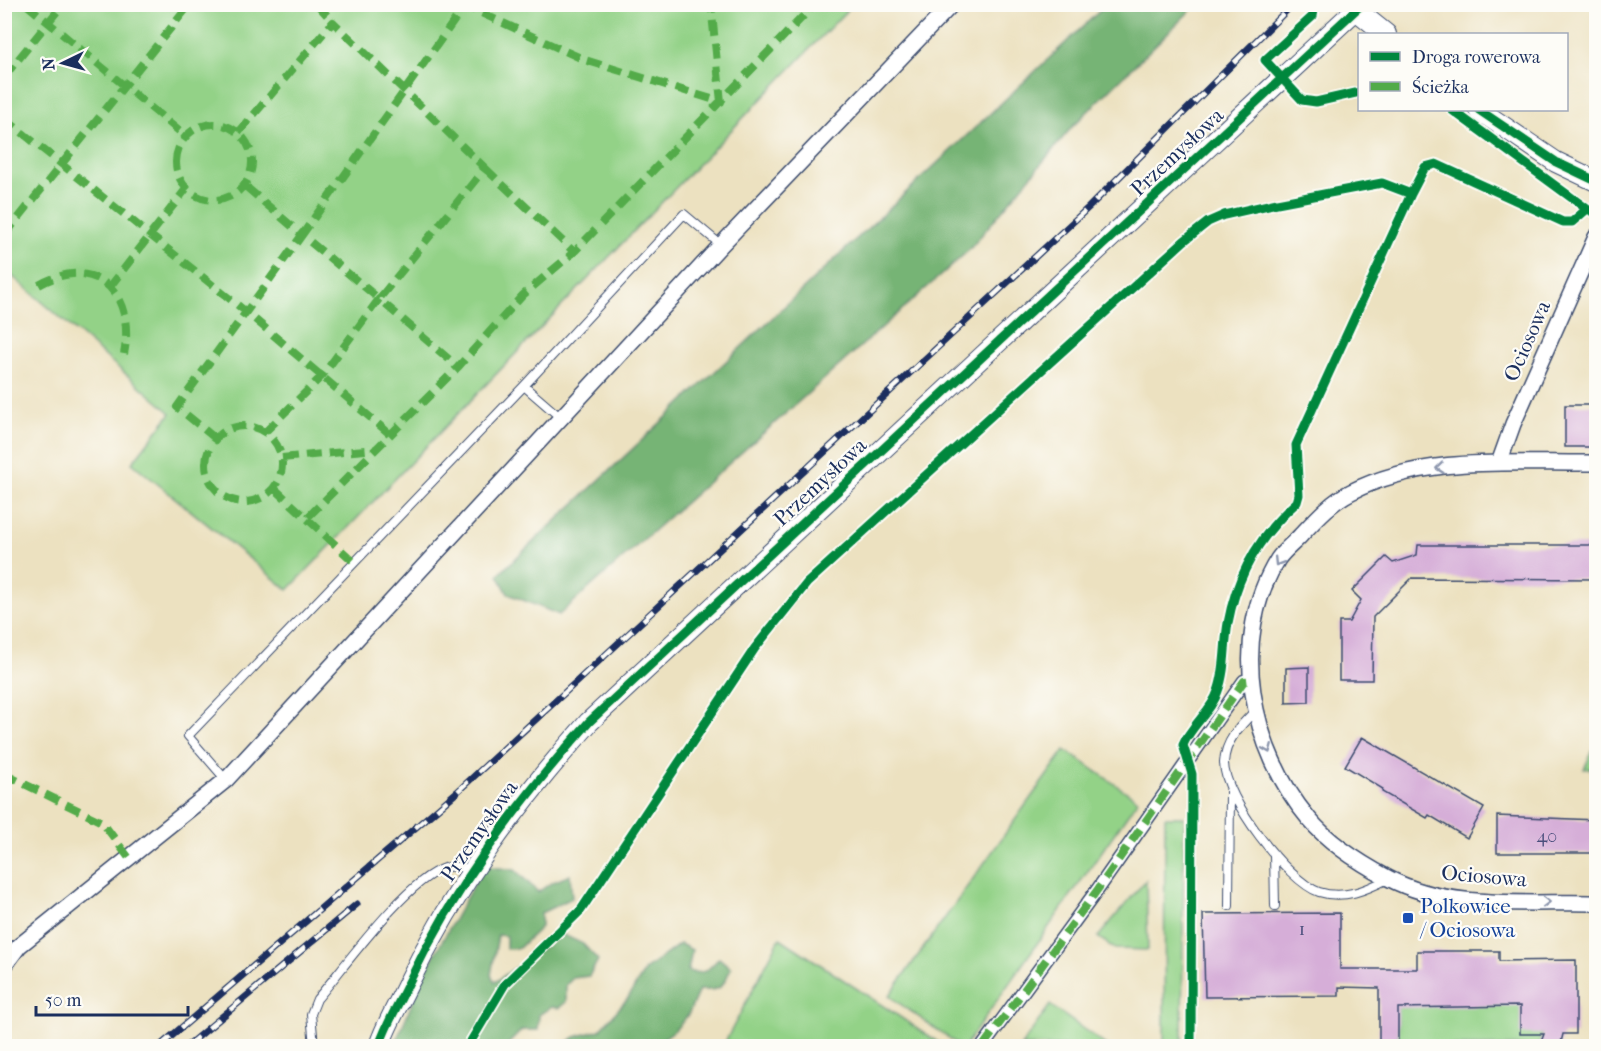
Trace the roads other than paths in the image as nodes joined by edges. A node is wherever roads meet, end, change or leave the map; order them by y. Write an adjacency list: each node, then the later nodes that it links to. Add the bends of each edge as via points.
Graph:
1 (952, 4): 7 (street)
2 (1355, 6): 3 (street); 17 (street, Przemysłowa, via 589,722 534,784)
3 (1385, 33)
4 (1480, 111): 5 (street, via 1556,162)
5 (1596, 182)
6 (1596, 237): 10 (street, Ociosowa)
7 (722, 245): 8 (lane, via 684,214); 9 (street)
8 (524, 386): 9 (lane); 14 (lane, via 188,736)
9 (561, 418): 14 (street)
10 (1499, 463): 11 (street, Ociosowa); 12 (street, Ociosowa, one-way to 12, via 1408,471 1333,503 1279,558 1262,592 1251,643)
11 (1596, 463)
12 (1252, 680): 13 (street, Ociosowa); 25 (street, via 1244,681)
13 (1256, 710): 15 (lane, via 1230,740 1224,763); 18 (street, Ociosowa, one-way to 18, via 1280,779 1310,820 1344,851)
14 (226, 780): 22 (street, via 20,946)
15 (1230, 790): 16 (lane); 20 (lane)
16 (1274, 854): 18 (lane, via 1321,893 1359,894); 21 (lane)
17 (471, 870): 23 (lane, via 456,866 442,869 409,890 317,999 311,1014); 24 (street, Przemysłowa, via 429,940)
18 (1389, 879): 19 (street, Ociosowa, one-way to 19, via 1439,896 1467,900)
19 (1596, 903)
20 (1229, 906)
21 (1275, 906)
22 (4, 966)
23 (314, 1047)
24 (379, 1047)
25 (982, 1047)

